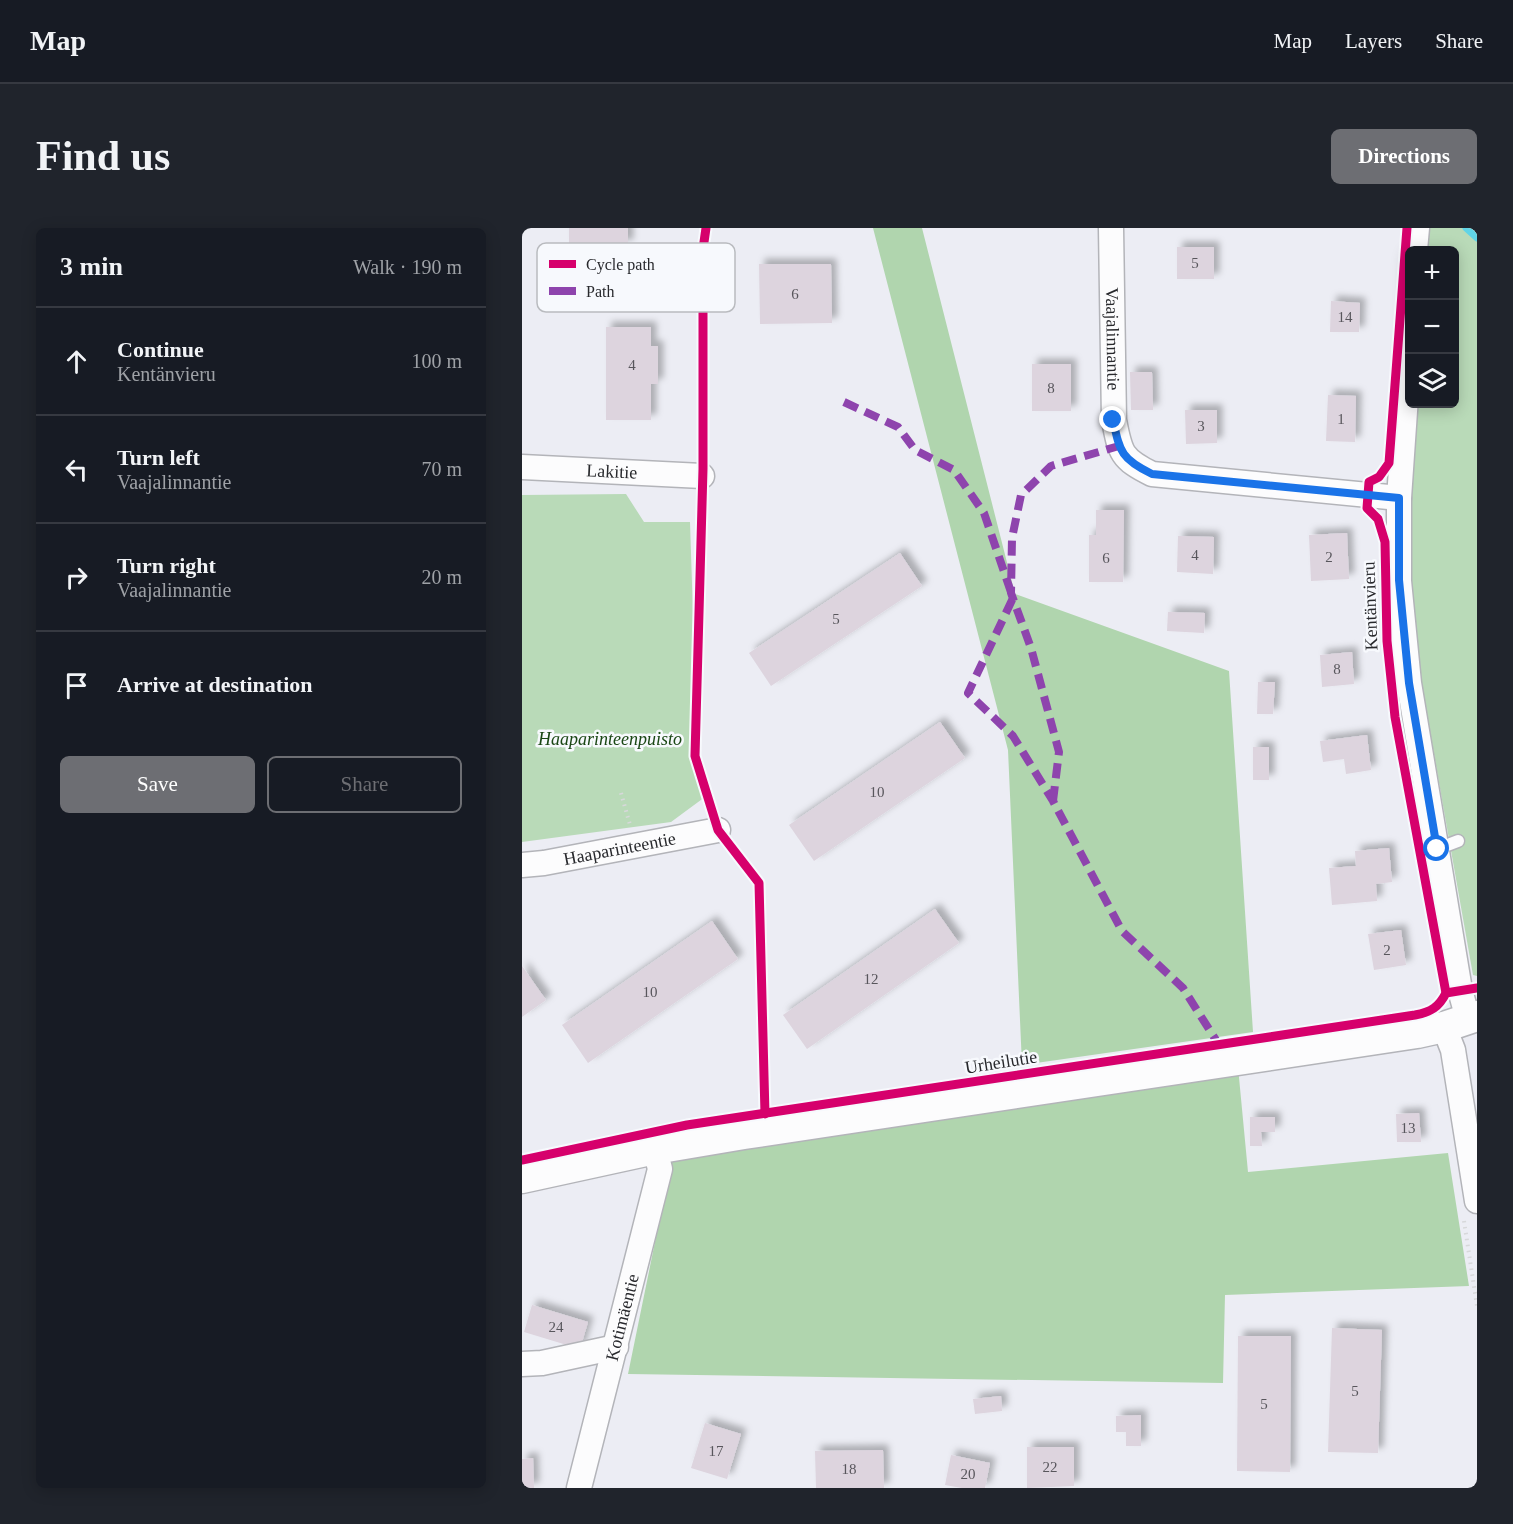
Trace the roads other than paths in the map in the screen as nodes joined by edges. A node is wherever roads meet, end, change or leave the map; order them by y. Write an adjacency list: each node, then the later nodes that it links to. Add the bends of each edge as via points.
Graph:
1 (1112, 228): 7 (street, Vaajalinnantie, via 1113,420 1119,446 1131,464 1152,474)
2 (1417, 228): 3 (street)
3 (1415, 246)
4 (1409, 354): 7 (street, Kentänvieru)
5 (522, 467): 6 (street, Lakitie)
6 (702, 476)
7 (1399, 498): 10 (street, Kentänvieru, via 1399,580 1409,683 1448,845)
8 (718, 831): 9 (street, Haaparinteentie)
9 (522, 865)
10 (1463, 1021): 11 (street, Urheilutie, via 1393,1036); 13 (street, Kentänvieru, via 1453,1050)
11 (655, 1149): 12 (street, Urheilutie); 14 (street, Kotimäentie, via 660,1169)
12 (522, 1178)
13 (1477, 1201)
14 (616, 1347): 15 (street); 16 (street, Kotimäentie)
15 (522, 1364)
16 (579, 1488)

